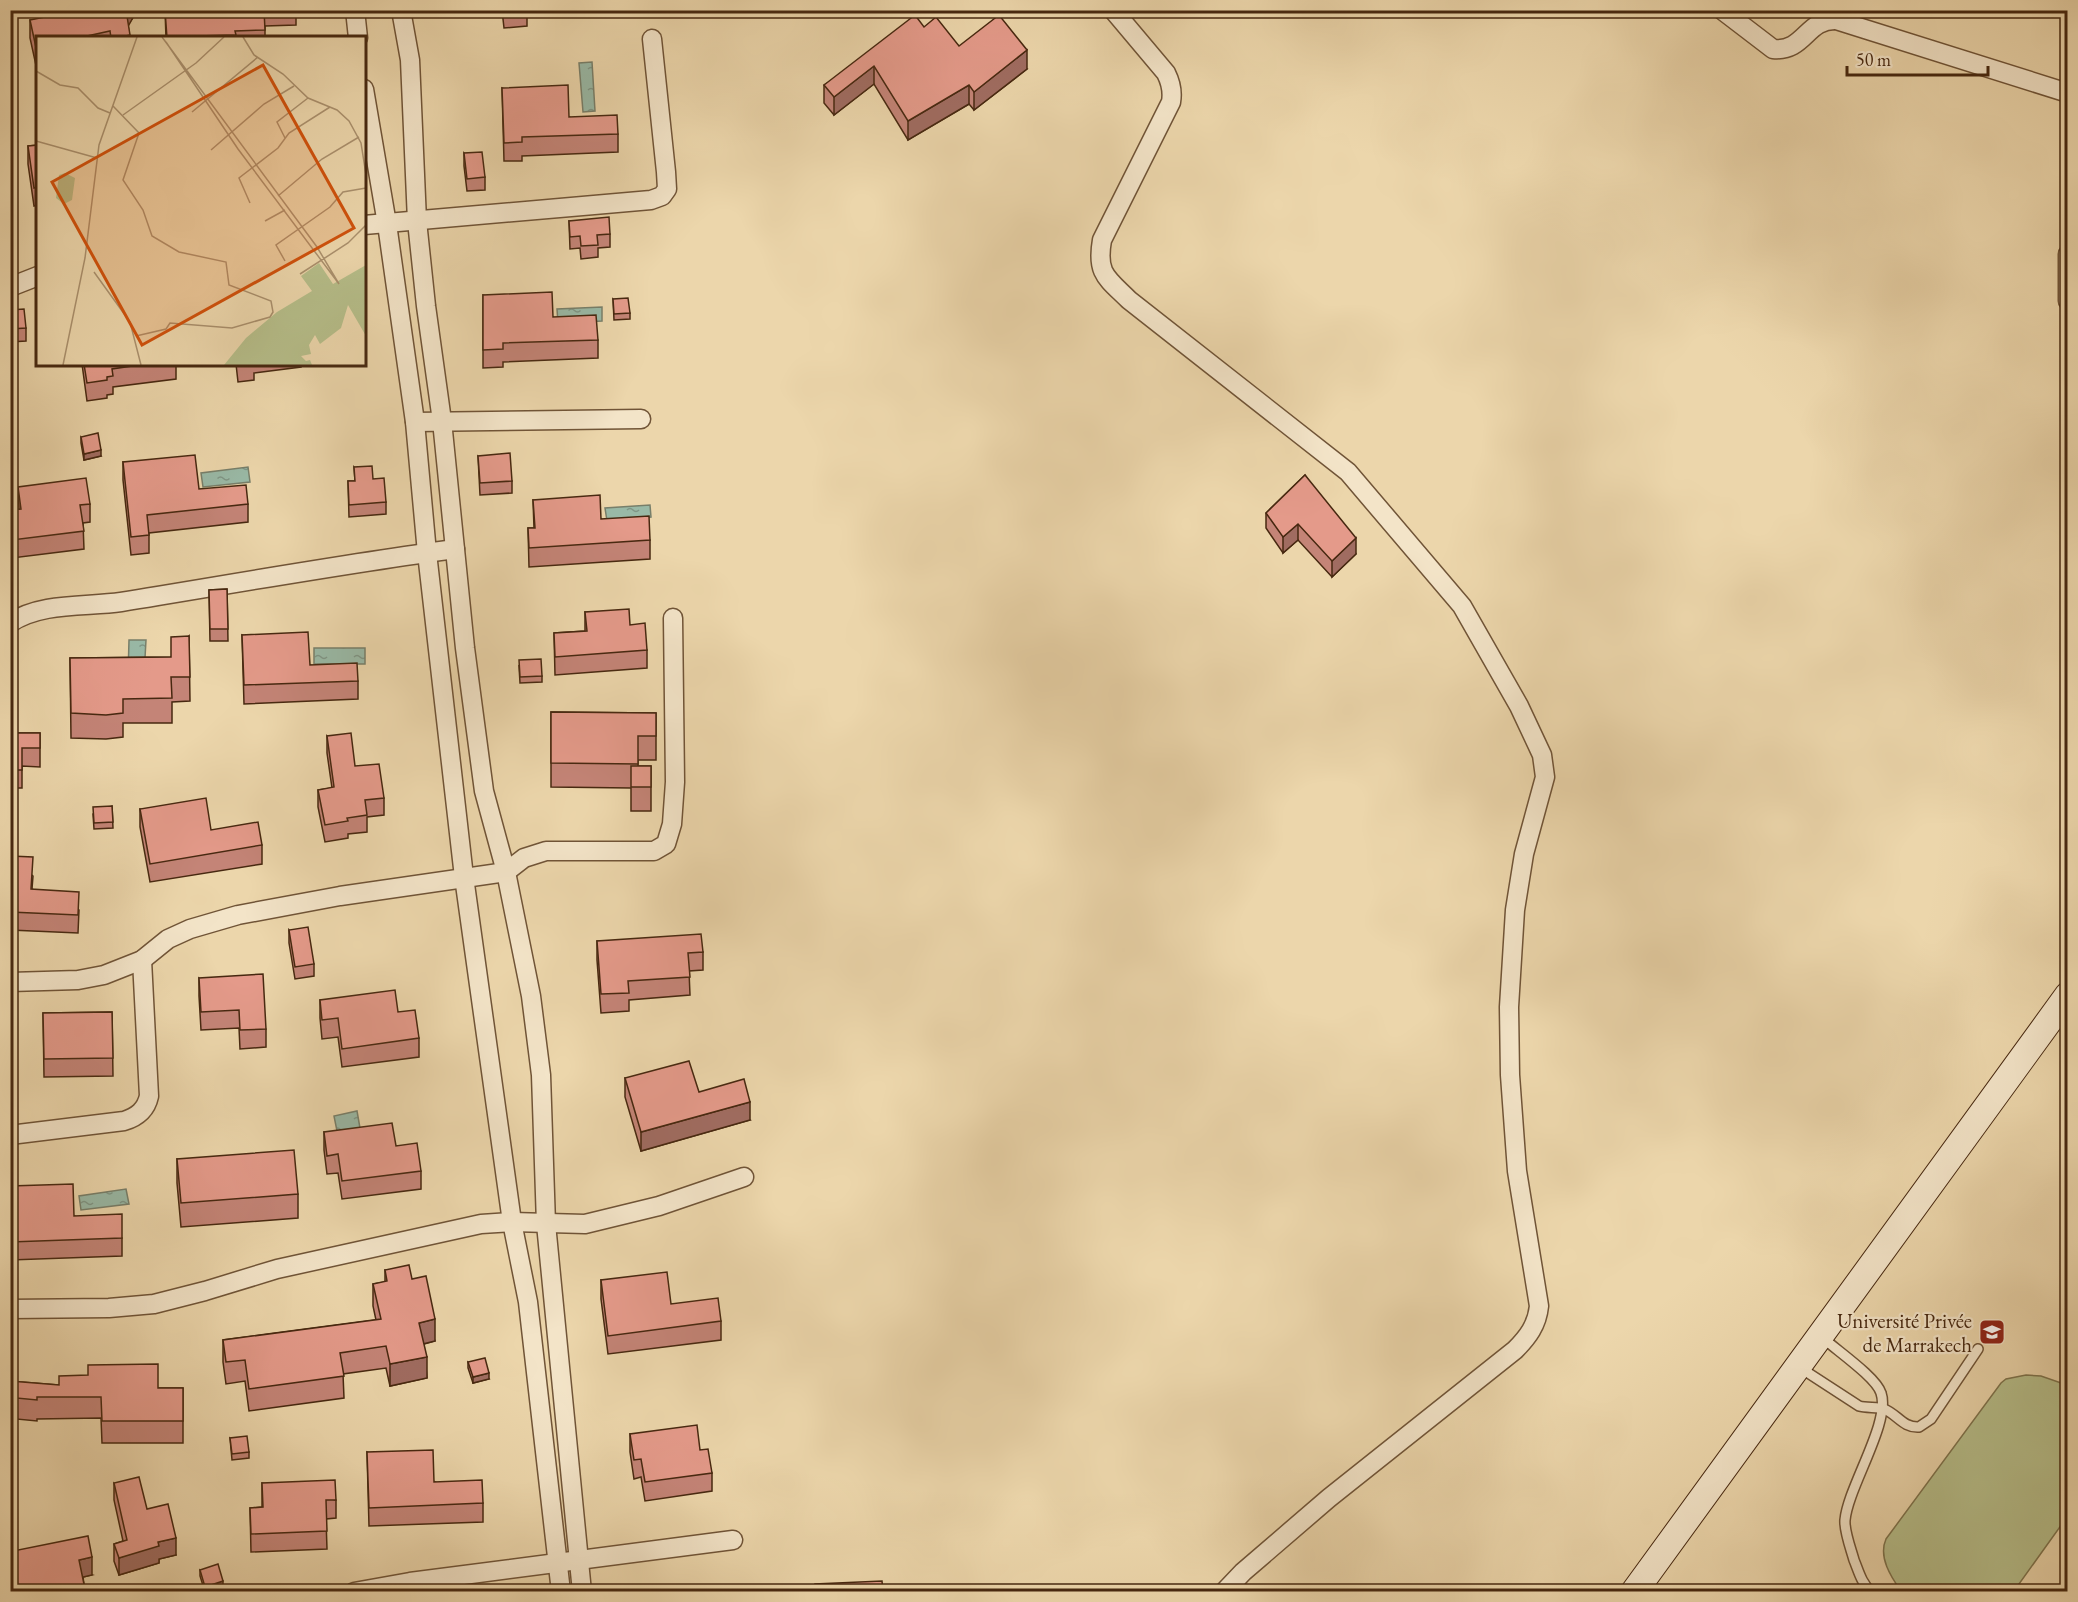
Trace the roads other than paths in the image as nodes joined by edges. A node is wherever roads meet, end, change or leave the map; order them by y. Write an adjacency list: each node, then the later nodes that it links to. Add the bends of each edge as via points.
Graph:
1 (355, 10): 5 (street)
2 (401, 10): 9 (street, via 411,60)
3 (1113, 10): 43 (street, via 1166,73 1172,95 1102,240 1104,275 1129,300 1348,472 1462,606 1520,706 1542,755 1545,777 1524,855 1515,910 1509,1007 1517,1171 1539,1306 1537,1319 1515,1350 1329,1498)
4 (1722, 10): 7 (street, via 1773,50 1788,49 1817,24 1836,20)
5 (358, 36)
6 (652, 39): 9 (street, via 666,172 667,189 662,196)
7 (2067, 93)
8 (366, 101): 10 (street)
9 (417, 221): 10 (street); 17 (street)
10 (387, 224): 11 (street); 18 (street)
11 (366, 225)
12 (2067, 254): 15 (street)
13 (36, 277): 14 (street)
14 (10, 287)
15 (2067, 301)
16 (641, 419): 17 (street)
17 (442, 421): 18 (street); 19 (street)
18 (415, 422): 20 (street)
19 (454, 549): 20 (street); 23 (street, via 484,791)
20 (427, 553): 22 (street, via 42,611); 24 (street)
21 (673, 618): 23 (street, via 675,782 672,824 666,844 654,851 546,851 524,858)
22 (10, 623)
23 (506, 872): 24 (street); 31 (street, via 531,996 541,1075)
24 (464, 877): 25 (street, via 238,915 168,939); 30 (street)
25 (142, 960): 26 (street, via 90,979); 28 (street, via 149,1096 142,1112 124,1121)
26 (10, 982)
27 (2067, 995): 33 (main road)
28 (10, 1135)
29 (744, 1177): 31 (street, via 609,1219 585,1224)
30 (512, 1222): 31 (street); 32 (street, via 481,1224 277,1269 154,1304); 39 (street, via 528,1302)
31 (546, 1224): 38 (street)
32 (10, 1309)
33 (1820, 1336): 35 (main road); 36 (lane, via 1877,1385)
34 (1978, 1349): 36 (lane, via 1924,1425 1908,1426)
35 (1798, 1366): 36 (lane, via 1859,1406); 44 (main road)
36 (1882, 1408): 45 (lane, via 1844,1521 1862,1583)
37 (733, 1540): 38 (street)
38 (578, 1560): 39 (street); 42 (street)
39 (557, 1562): 40 (street); 41 (street)
40 (354, 1592)
41 (561, 1592)
42 (582, 1592)
43 (1224, 1592)
44 (1634, 1592)
45 (1871, 1592)

